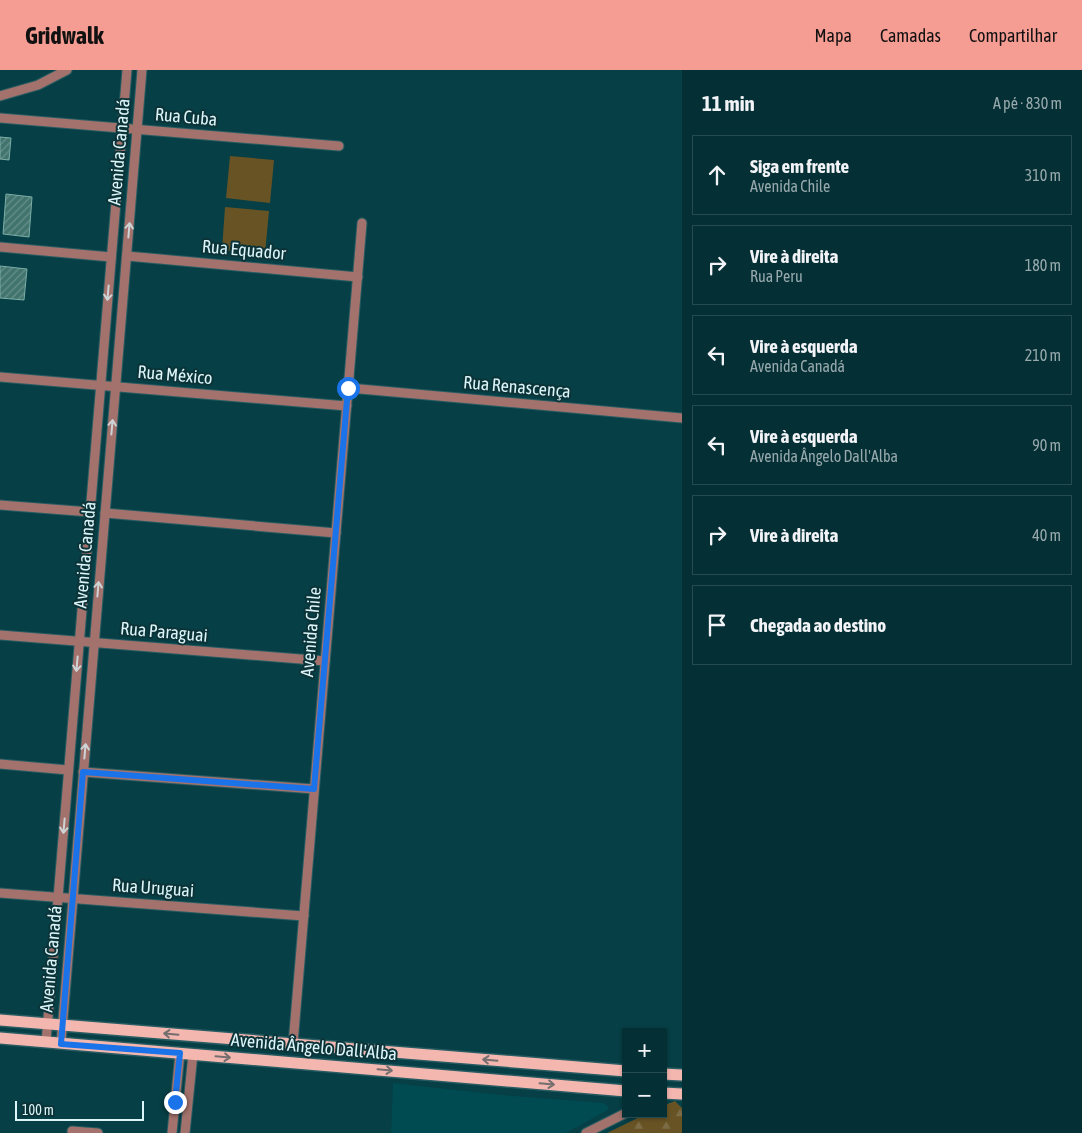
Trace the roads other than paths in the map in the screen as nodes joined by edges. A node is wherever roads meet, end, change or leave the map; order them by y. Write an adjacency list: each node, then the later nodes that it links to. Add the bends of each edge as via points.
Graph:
1 (67, 70): 4 (street, via 38,85)
2 (127, 70): 6 (street, Avenida Canadá)
3 (142, 70): 7 (street, Avenida Canadá)
4 (0, 96)
5 (0, 118): 6 (street, Rua Cuba)
6 (122, 128): 7 (street, Rua Cuba); 12 (street, Avenida Canadá)
7 (137, 129): 8 (street, Rua Cuba); 11 (street, Avenida Canadá, one-way to 7)
8 (339, 146)
9 (362, 223): 13 (street, Avenida Chile)
10 (0, 247): 12 (street)
11 (126, 256): 13 (street, Rua Equador); 16 (street, Avenida Canadá)
12 (111, 257): 15 (street, Avenida Canadá, one-way to 15)
13 (358, 276): 17 (street, Avenida Chile)
14 (0, 376): 15 (street, Rua México)
15 (101, 385): 16 (street, Rua México); 21 (street, Avenida Canadá)
16 (116, 387): 18 (street, Rua México); 22 (street, Avenida Canadá, one-way to 16)
17 (348, 388): 18 (street, Avenida Chile); 19 (street, Rua Renascença)
18 (347, 406): 23 (street, Avenida Chile)
19 (682, 418)
20 (0, 505): 21 (street)
21 (90, 512): 25 (street, Avenida Canadá)
22 (105, 513): 23 (street); 26 (street, Avenida Canadá, one-way to 22)
23 (336, 532): 27 (street, Avenida Chile)
24 (0, 635): 25 (street, Rua Paraguai)
25 (79, 642): 26 (street, Rua Paraguai); 29 (street, Avenida Canadá, one-way to 29)
26 (94, 643): 27 (street, Rua Paraguai); 30 (street, Avenida Canadá, one-way to 26)
27 (325, 661): 31 (street, Avenida Chile)
28 (0, 764): 29 (street)
29 (68, 770): 33 (street, Avenida Canadá, one-way to 33)
30 (83, 772): 31 (street); 34 (street, Avenida Canadá)
31 (314, 789): 35 (street, Avenida Chile)
32 (0, 893): 33 (street, Rua Uruguai)
33 (58, 897): 34 (street, Rua Uruguai); 37 (street, Avenida Canadá)
34 (72, 898): 35 (street, Rua Uruguai); 38 (street, Avenida Canadá)
35 (304, 916): 42 (street, Avenida Chile)
36 (0, 1020): 37 (main road, Avenida Ângelo Dall'Alba)
37 (47, 1024): 38 (main road, Avenida Ângelo Dall'Alba); 40 (street, Avenida Canadá)
38 (62, 1025): 41 (street, Avenida Canadá); 42 (main road, Avenida Ângelo Dall'Alba, one-way to 38)
39 (0, 1038): 40 (main road, Avenida Ângelo Dall'Alba)
40 (46, 1042): 41 (main road, Avenida Ângelo Dall'Alba)
41 (61, 1044): 43 (main road, Avenida Ângelo Dall'Alba)
42 (293, 1044): 45 (main road, Avenida Ângelo Dall'Alba, one-way to 42)
43 (180, 1053): 44 (main road, Avenida Ângelo Dall'Alba); 54 (street)
44 (194, 1054): 48 (main road, Avenida Ângelo Dall'Alba, one-way to 48); 55 (street)
45 (622, 1071)
46 (667, 1074): 47 (main road)
47 (682, 1075)
48 (622, 1091)
49 (667, 1093): 50 (main road)
50 (682, 1094)
51 (622, 1115): 56 (street)
52 (72, 1131): 53 (street)
53 (98, 1133)
54 (172, 1133)
55 (185, 1133)
56 (586, 1133)

